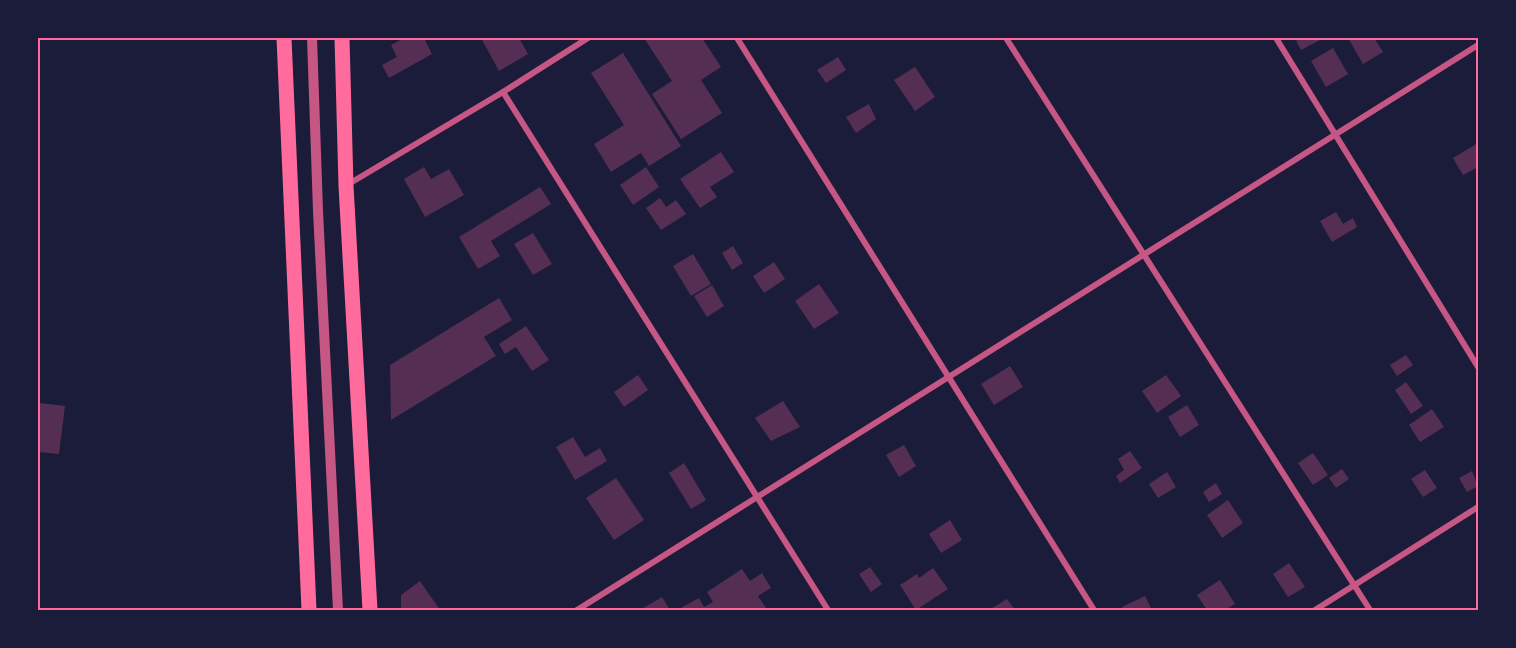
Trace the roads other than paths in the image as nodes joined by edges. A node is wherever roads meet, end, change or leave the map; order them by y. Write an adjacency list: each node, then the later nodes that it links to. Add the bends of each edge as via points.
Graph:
1 (284, 38): 18 (highway)
2 (312, 38): 19 (street)
3 (342, 38): 11 (highway)
4 (588, 38): 9 (street)
5 (737, 38): 14 (street)
6 (1006, 38): 12 (street)
7 (1276, 38): 10 (street)
8 (1479, 45): 10 (street)
9 (503, 92): 11 (street); 15 (street)
10 (1335, 135): 12 (street); 13 (street)
11 (346, 186): 20 (highway)
12 (1144, 254): 14 (street); 17 (street)
13 (1479, 367)
14 (949, 377): 15 (street); 23 (street)
15 (757, 497): 21 (street); 22 (street)
16 (1479, 507): 17 (street)
17 (1354, 586): 24 (street); 25 (street)
18 (309, 610)
19 (338, 610)
20 (369, 610)
21 (577, 610)
22 (828, 610)
23 (1094, 610)
24 (1316, 610)
25 (1370, 610)

